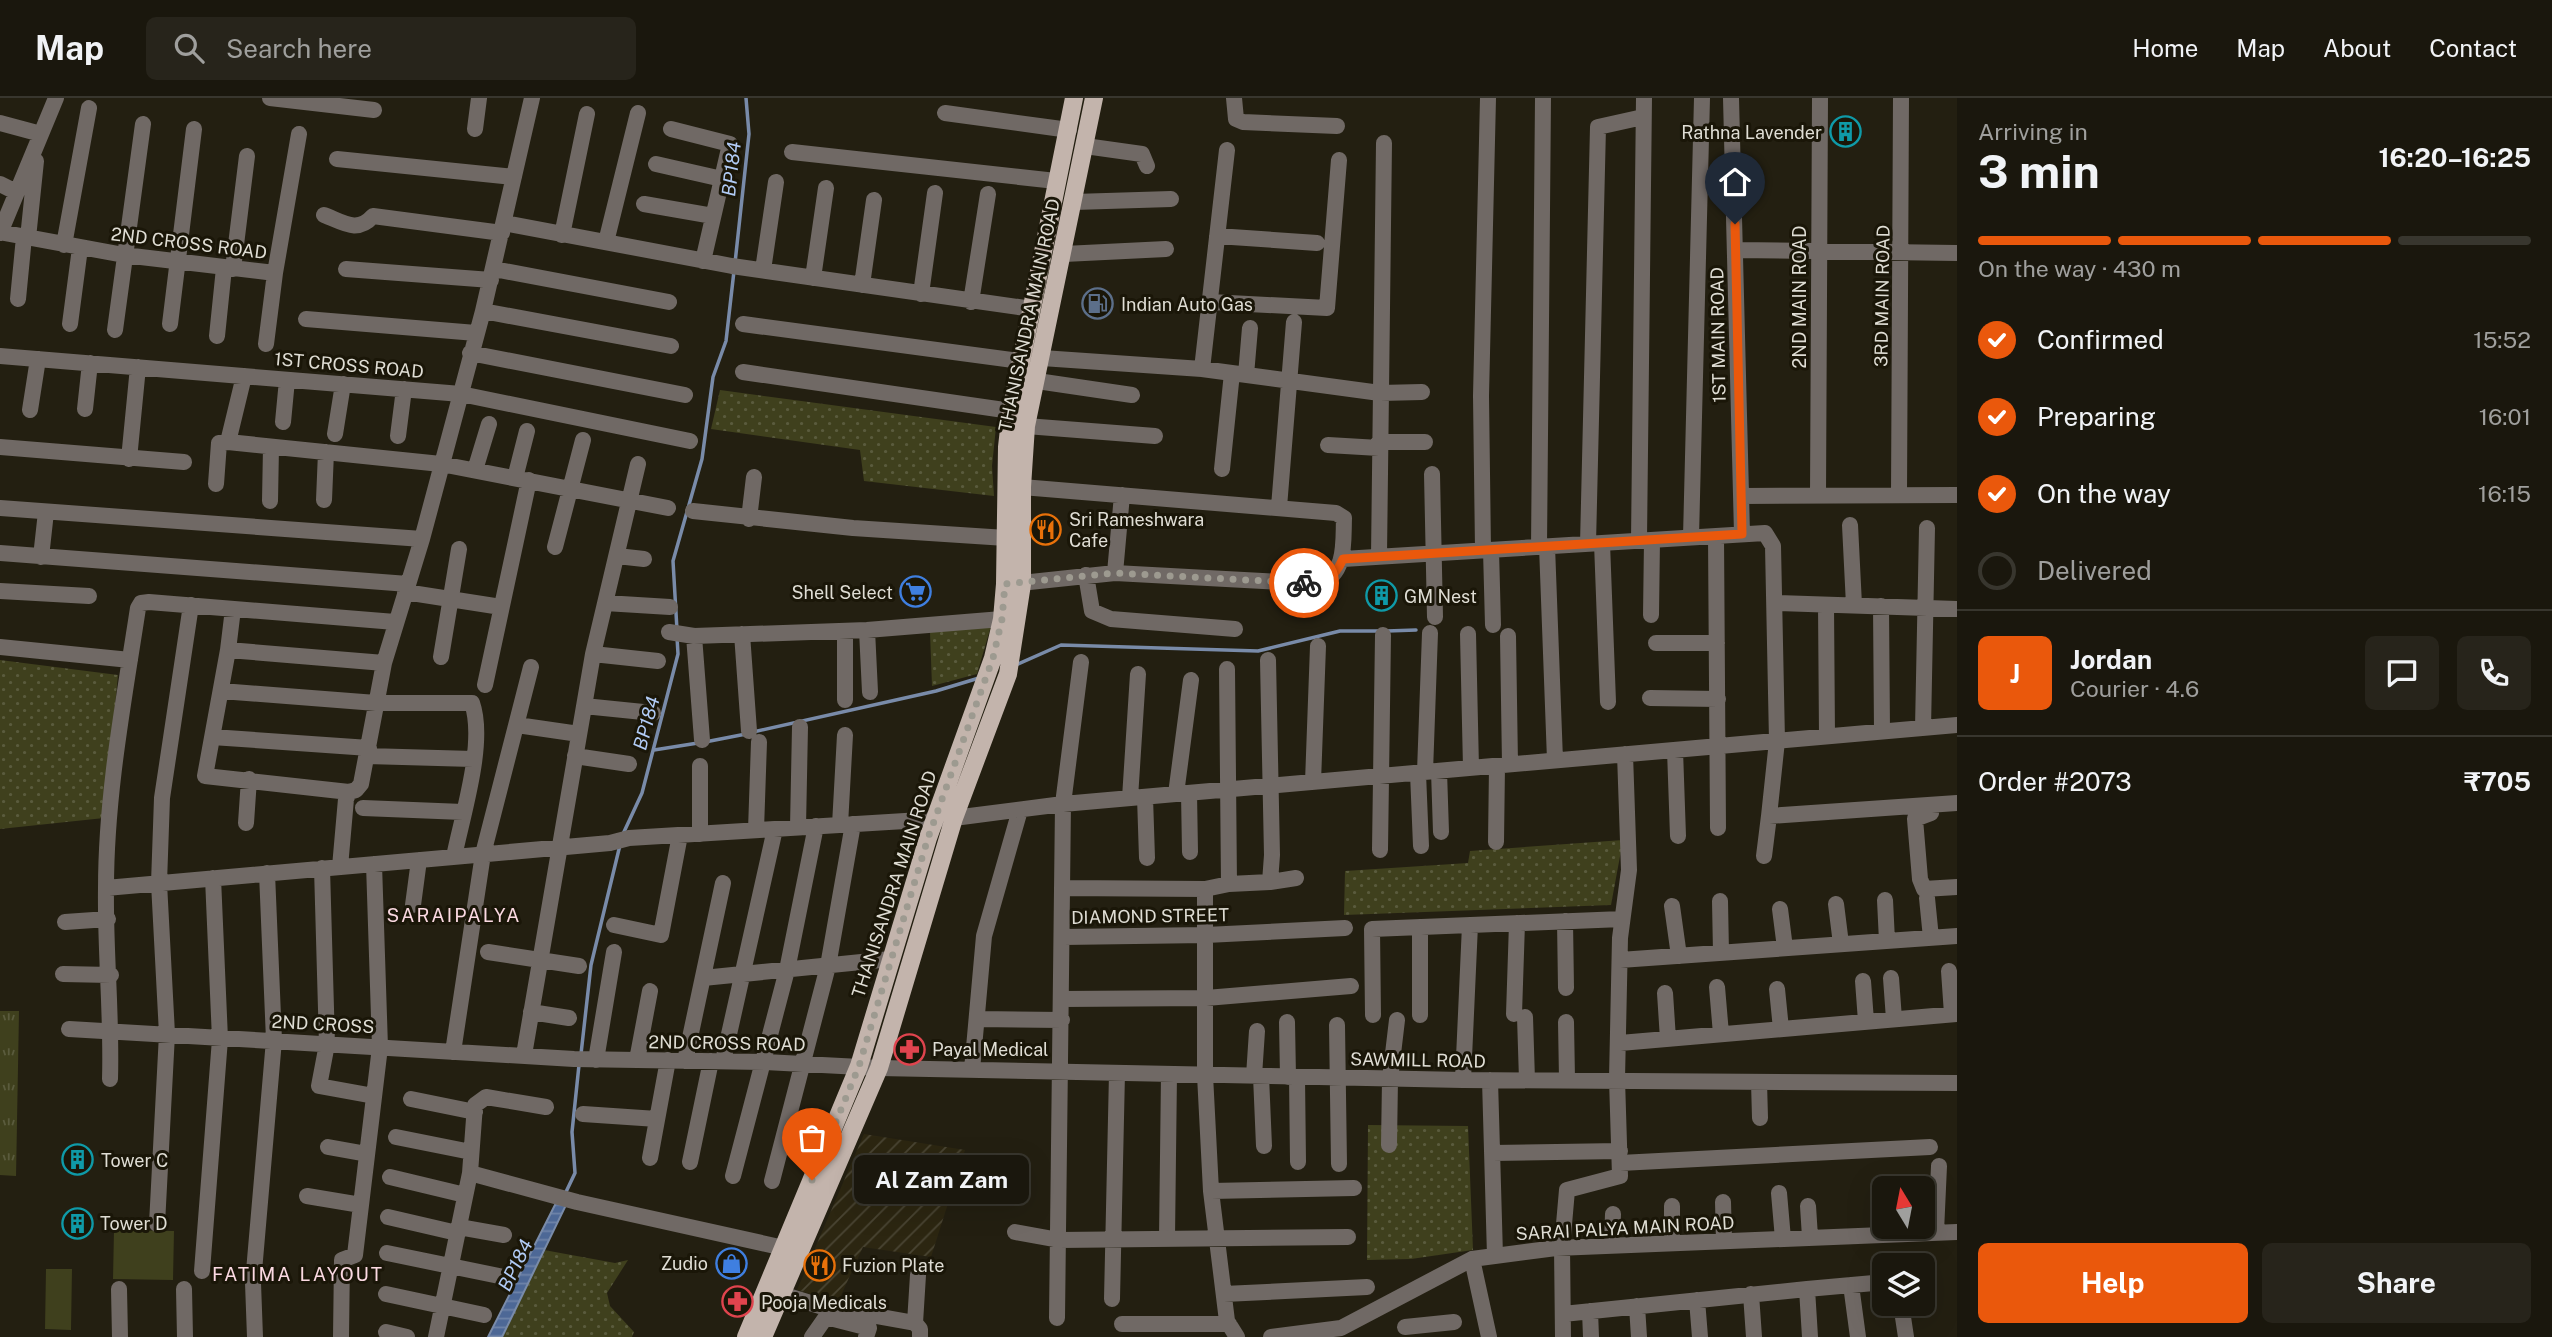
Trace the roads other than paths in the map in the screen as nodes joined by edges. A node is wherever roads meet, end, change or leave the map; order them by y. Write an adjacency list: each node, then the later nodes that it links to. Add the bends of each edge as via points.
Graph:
1 (56, 98): 29 (street)
2 (270, 98): 16 (street)
3 (479, 98): 24 (street)
4 (532, 98): 39 (street)
5 (1074, 98): 27 (main road, THANISANDRA MAIN ROAD)
6 (1094, 98): 31 (main road, THANISANDRA MAIN ROAD)
7 (1234, 98): 23 (street, via 1236,119 1243,122)
8 (1488, 98): 174 (street, via 1481,396)
9 (1543, 98): 171 (street)
10 (1644, 98): 20 (street)
11 (1702, 98): 166 (street)
12 (1731, 98): 63 (street, 1ST MAIN ROAD)
13 (1820, 98): 64 (street, 2ND MAIN ROAD)
14 (1901, 98): 65 (street, 3RD MAIN ROAD)
15 (89, 108): 61 (street)
16 (374, 110)
17 (638, 113): 59 (street)
18 (945, 113): 27 (street)
19 (587, 114): 56 (street)
20 (1643, 117): 169 (street); 170 (street, via 1598,127)
21 (0, 123): 29 (street)
22 (144, 124): 68 (street)
23 (1337, 127)
24 (475, 128)
25 (194, 129): 69 (street)
26 (671, 129): 40 (street, via 729,141)
27 (1069, 130): 42 (main road, THANISANDRA MAIN ROAD)
28 (299, 134): 74 (street, 2ND CROSS ROAD)
29 (39, 139): 45 (street); 58 (street)
30 (1384, 143): 113 (street)
31 (1085, 146): 38 (street, via 1142,154); 50 (main road, THANISANDRA MAIN ROAD)
32 (1227, 150): 57 (street)
33 (792, 152): 42 (street)
34 (247, 156): 71 (street)
35 (337, 159): 39 (street)
36 (1339, 160): 82 (street, via 1327,308)
37 (656, 164): 40 (street)
38 (1147, 166)
39 (514, 177): 54 (street)
40 (722, 179): 53 (street)
41 (776, 181): 73 (street)
42 (1056, 181): 83 (main road, THANISANDRA MAIN ROAD)
43 (0, 184): 45 (street)
44 (827, 188): 76 (street)
45 (16, 192): 55 (street)
46 (934, 193): 78 (street)
47 (988, 194): 81 (street)
48 (1171, 199): 50 (street)
49 (874, 200): 77 (street)
50 (1074, 202): 67 (main road, THANISANDRA MAIN ROAD)
51 (644, 204): 53 (street)
52 (324, 215): 54 (street, via 352,227 373,216)
53 (713, 216): 70 (street)
54 (503, 228): 56 (street); 75 (street)
55 (0, 232): 58 (street, 2ND CROSS ROAD)
56 (562, 235): 59 (street)
57 (1217, 236): 60 (street); 82 (street)
58 (26, 238): 61 (street, 2ND CROSS ROAD); 79 (street)
59 (606, 242): 70 (street)
60 (1317, 243)
61 (72, 246): 68 (street, 2ND CROSS ROAD); 87 (street)
62 (1166, 248): 67 (street)
63 (1735, 250): 64 (street); 152 (street, 1ST MAIN ROAD)
64 (1818, 251): 65 (street); 149 (street, 2ND MAIN ROAD)
65 (1902, 252): 66 (street); 150 (street, 3RD MAIN ROAD)
66 (1957, 253)
67 (1064, 254): 98 (main road, THANISANDRA MAIN ROAD)
68 (124, 255): 69 (street, 2ND CROSS ROAD); 91 (street)
69 (178, 261): 71 (street, 2ND CROSS ROAD); 88 (street)
70 (703, 261): 73 (street)
71 (228, 269): 74 (street, 2ND CROSS ROAD); 93 (street)
72 (346, 269): 75 (street)
73 (763, 270): 76 (street)
74 (275, 273): 94 (street)
75 (492, 274): 80 (street); 84 (street)
76 (813, 278): 77 (street)
77 (862, 285): 78 (street)
78 (921, 294): 81 (street)
79 (18, 299)
80 (669, 302)
81 (971, 302): 83 (street)
82 (1210, 302): 103 (street)
83 (1032, 309): 100 (main road, THANISANDRA MAIN ROAD)
84 (483, 312): 92 (street); 95 (street)
85 (306, 319): 92 (street)
86 (1294, 322): 109 (street)
87 (70, 324)
88 (170, 324)
89 (743, 324): 100 (street)
90 (1250, 328): 105 (street)
91 (115, 330)
92 (476, 333): 96 (street)
93 (217, 337)
94 (266, 344)
95 (671, 346)
96 (470, 353): 114 (street); 115 (street)
97 (0, 356): 99 (street, 1ST CROSS ROAD)
98 (1042, 358): 103 (street); 108 (main road, THANISANDRA MAIN ROAD)
99 (38, 359): 101 (street, 1ST CROSS ROAD); 118 (street)
100 (1020, 361): 119 (main road, THANISANDRA MAIN ROAD)
101 (90, 363): 102 (street, 1ST CROSS ROAD); 117 (street)
102 (138, 368): 106 (street, 1ST CROSS ROAD); 136 (street)
103 (1202, 369): 105 (street)
104 (743, 372): 119 (street)
105 (1239, 374): 109 (street); 140 (street)
106 (244, 376): 107 (street, 1ST CROSS ROAD); 129 (street)
107 (288, 380): 110 (street, 1ST CROSS ROAD); 120 (street)
108 (1037, 381): 116 (street); 122 (main road, THANISANDRA MAIN ROAD)
109 (1288, 383): 113 (street); 156 (street)
110 (343, 384): 111 (street, 1ST CROSS ROAD); 124 (street)
111 (404, 389): 114 (street, 1ST CROSS ROAD); 125 (street)
112 (1422, 392): 113 (street)
113 (1380, 393): 132 (street)
114 (461, 394): 128 (street, 1ST CROSS ROAD); 138 (street)
115 (685, 395)
116 (1132, 395)
117 (85, 409)
118 (30, 410)
119 (1011, 411): 167 (main road, THANISANDRA MAIN ROAD)
120 (282, 422)
121 (489, 424): 141 (street)
122 (1026, 426): 126 (street); 146 (main road, THANISANDRA MAIN ROAD)
123 (527, 432): 144 (street)
124 (335, 434)
125 (398, 436)
126 (1155, 436)
127 (583, 440): 147 (street)
128 (690, 441)
129 (228, 442): 134 (street); 145 (street, via 219,443)
130 (1425, 442): 132 (street)
131 (1328, 445): 132 (street)
132 (1379, 445): 178 (street)
133 (0, 447): 136 (street)
134 (271, 447): 135 (street); 154 (street)
135 (326, 452): 138 (street); 153 (street)
136 (129, 459): 137 (street)
137 (184, 462)
138 (441, 464): 141 (street); 168 (street)
139 (638, 464): 155 (street)
140 (1222, 469)
141 (475, 470): 144 (street)
142 (1432, 474): 176 (street)
143 (754, 477): 161 (street)
144 (522, 479): 147 (street); 195 (street)
145 (216, 484)
146 (1022, 487): 148 (street); 184 (main road, THANISANDRA MAIN ROAD)
147 (570, 489): 155 (street); 172 (street)
148 (1122, 495): 156 (street); 182 (street)
149 (1818, 495): 150 (street); 152 (street)
150 (1899, 495): 151 (street)
151 (1957, 495)
152 (1742, 496): 164 (street, 1ST MAIN ROAD)
153 (324, 500)
154 (270, 501)
155 (630, 502): 158 (street); 177 (street)
156 (1279, 507): 181 (street, via 1342,514)
157 (0, 508): 160 (street)
158 (668, 509)
159 (693, 510): 161 (street)
160 (46, 512): 168 (street); 179 (street)
161 (750, 519): 167 (street)
162 (1850, 525): 193 (street)
163 (1927, 528): 197 (street)
164 (1742, 534): 165 (street); 190 (street, via 1765,533 1772,539)
165 (1716, 536): 166 (street); 216 (street)
166 (1691, 537): 169 (street)
167 (1006, 538): 184 (main road, THANISANDRA MAIN ROAD)
168 (422, 539): 185 (street)
169 (1645, 540): 170 (street); 200 (street)
170 (1595, 543): 171 (street); 237 (street)
171 (1543, 546): 174 (street); 258 (street)
172 (555, 547)
173 (459, 549): 188 (street)
174 (1487, 550): 176 (street); 204 (street)
175 (0, 553): 179 (street)
176 (1432, 553): 178 (street); 201 (street)
177 (617, 556): 180 (street); 189 (street)
178 (1379, 556): 181 (street)
179 (41, 557): 185 (street)
180 (643, 559)
181 (1343, 559): 182 (street, via 1329,580 1319,584)
182 (1115, 573): 183 (street)
183 (1086, 575): 184 (street); 205 (street, via 1092,611 1111,619)
184 (1014, 584): 202 (main road, THANISANDRA MAIN ROAD); 280 (main road, THANISANDRA MAIN ROAD, via 1008,674)
185 (407, 588): 188 (street); 203 (street)
186 (0, 592): 187 (street)
187 (89, 596)
188 (450, 598): 195 (street); 221 (street)
189 (605, 603): 196 (street); 220 (street)
190 (1775, 603): 191 (street); 251 (street)
191 (1826, 604): 193 (street); 248 (street)
192 (191, 605): 198 (street); 222 (street, via 141,603); 310 (street, via 162,798)
193 (1854, 605): 194 (street)
194 (1881, 606): 197 (street); 245 (street)
195 (501, 607): 231 (street)
196 (670, 607)
197 (1926, 607): 199 (street); 244 (street)
198 (233, 609): 203 (street); 219 (street)
199 (1957, 609)
200 (1651, 615)
201 (1435, 617)
202 (1002, 619): 206 (street); 281 (main road, THANISANDRA MAIN ROAD, via 993,658)
203 (395, 622): 226 (street)
204 (1493, 625)
205 (1235, 629)
206 (867, 630): 207 (street); 233 (street)
207 (845, 631): 210 (street); 236 (street)
208 (669, 632): 213 (street)
209 (1430, 633): 263 (street)
210 (742, 634): 213 (street); 288 (street, via 754,736)
211 (1383, 635): 264 (street)
212 (1468, 635): 262 (street)
213 (694, 636): 250 (street)
214 (1508, 636): 260 (street)
215 (1656, 643): 216 (street)
216 (1717, 643): 235 (street)
217 (1318, 646): 266 (street)
218 (0, 647): 222 (street)
219 (228, 650): 226 (street); 232 (street)
220 (593, 654): 224 (street); 239 (street)
221 (441, 657)
222 (130, 660): 314 (street, via 114,770)
223 (1268, 660): 267 (street)
224 (658, 661)
225 (1082, 662): 273 (street, DIAMOND STREET)
226 (384, 663): 238 (street)
227 (531, 667): 241 (street)
228 (1227, 669): 268 (street)
229 (1138, 674): 271 (street)
230 (1191, 680): 270 (street)
231 (485, 685)
232 (221, 691): 238 (street); 249 (street)
233 (870, 692)
234 (1650, 698): 235 (street)
235 (1718, 699): 252 (street)
236 (845, 700)
237 (1608, 702)
238 (376, 703): 254 (street); 257 (street, via 472,704 476,715)
239 (584, 706): 240 (street); 246 (street)
240 (653, 712)
241 (517, 725): 246 (street); 298 (street)
242 (1957, 725): 244 (street)
243 (800, 727): 285 (street)
244 (1923, 728): 245 (street)
245 (1881, 731): 248 (street)
246 (579, 734): 256 (street)
247 (845, 735): 283 (street)
248 (1827, 736): 251 (street)
249 (212, 737): 254 (street); 265 (street, via 205,776)
250 (702, 740)
251 (1777, 741): 252 (street); 279 (street)
252 (1717, 746): 253 (street); 286 (street)
253 (1675, 750): 255 (street); 292 (street)
254 (368, 752): 257 (street); 269 (street, via 361,784)
255 (1625, 754): 258 (street); 325 (street, via 1629,870)
256 (575, 755): 259 (street); 295 (street)
257 (473, 759): 277 (street)
258 (1555, 760): 260 (street)
259 (629, 764)
260 (1504, 765): 262 (street); 293 (street)
261 (700, 766): 290 (street)
262 (1471, 768): 263 (street)
263 (1427, 772): 264 (street); 289 (street); 294 (street)
264 (1382, 776): 266 (street); 296 (street)
265 (249, 779): 269 (street); 282 (street)
266 (1313, 782): 267 (street)
267 (1270, 786): 268 (street); 309 (street)
268 (1226, 789): 270 (street); 312 (street)
269 (349, 792): 304 (street)
270 (1182, 793): 271 (street); 297 (street)
271 (1137, 797): 273 (street); 301 (street)
272 (1957, 803): 276 (street)
273 (1063, 804): 275 (street); 315 (street, DIAMOND STREET)
274 (363, 808): 277 (street)
275 (1020, 810): 280 (street); 370 (street, via 984,936)
276 (1931, 810): 278 (street); 279 (street); 313 (street, via 1915,819 1920,880 1924,890)
277 (463, 812): 300 (street)
278 (1957, 812)
279 (1769, 816): 299 (street)
280 (954, 818): 281 (street); 400 (main road, THANISANDRA MAIN ROAD)
281 (935, 819): 283 (street); 344 (main road, THANISANDRA MAIN ROAD)
282 (246, 823)
283 (847, 824): 284 (street); 348 (street)
284 (817, 826): 285 (street); 349 (street)
285 (798, 827): 287 (street)
286 (1718, 828)
287 (775, 829): 288 (street); 352 (street)
288 (756, 830): 290 (street)
289 (1441, 832)
290 (700, 834): 291 (street)
291 (680, 835): 295 (street); 329 (street, via 661,935)
292 (1678, 836)
293 (1496, 842)
294 (1421, 846)
295 (558, 848): 298 (street); 346 (street)
296 (1380, 850)
297 (1190, 852)
298 (483, 854): 300 (street); 390 (street)
299 (1764, 856)
300 (454, 857): 302 (street)
301 (1147, 858)
302 (419, 860): 303 (street); 321 (street)
303 (374, 864): 304 (street); 389 (street)
304 (340, 867): 305 (street)
305 (322, 869): 306 (street); 388 (street)
306 (267, 873): 307 (street); 386 (street)
307 (213, 878): 310 (street); 384 (street)
308 (1296, 878): 309 (street)
309 (1270, 882): 312 (street)
310 (159, 883): 314 (street); 382 (street)
311 (723, 883): 354 (street)
312 (1229, 884): 316 (street)
313 (1957, 887)
314 (106, 888): 324 (street)
315 (1062, 888): 316 (street); 335 (street, DIAMOND STREET)
316 (1205, 889): 333 (street)
317 (1927, 898): 336 (street)
318 (1885, 900): 337 (street)
319 (1720, 901): 342 (street)
320 (1836, 904): 338 (street)
321 (413, 905)
322 (1672, 906): 343 (street)
323 (1780, 909): 339 (street)
324 (108, 919): 327 (street); 353 (street)
325 (1622, 919): 326 (street); 345 (street)
326 (1565, 921): 328 (street); 359 (street)
327 (65, 922)
328 (1517, 923): 330 (street); 415 (street, via 1519,1015)
329 (614, 925)
330 (1470, 925): 331 (street); 413 (street)
331 (1420, 927): 367 (street, via 1372,929); 368 (street)
332 (1345, 928): 333 (street, DIAMOND STREET)
333 (1206, 935): 335 (street, DIAMOND STREET); 363 (street)
334 (1957, 936): 336 (street)
335 (1063, 937): 364 (street)
336 (1931, 938): 337 (street)
337 (1887, 941): 338 (street)
338 (1841, 944): 339 (street)
339 (1785, 948): 342 (street)
340 (488, 952): 346 (street)
341 (614, 952): 392 (street)
342 (1721, 953): 343 (street)
343 (1679, 956): 345 (street)
344 (891, 959): 348 (street); 399 (main road, THANISANDRA MAIN ROAD)
345 (1620, 960): 387 (street)
346 (540, 961): 347 (street); 365 (street)
347 (579, 966)
348 (828, 966): 349 (street); 398 (street)
349 (787, 970): 352 (street); 397 (street)
350 (1949, 971): 366 (street)
351 (63, 974): 353 (street)
352 (743, 974): 354 (street); 396 (street)
353 (111, 975): 381 (street)
354 (703, 978): 395 (street)
355 (1891, 978): 371 (street)
356 (1863, 981): 374 (street)
357 (1351, 986): 363 (street)
358 (1717, 987): 383 (street)
359 (1566, 988)
360 (1777, 989): 379 (street)
361 (650, 990): 393 (street)
362 (1665, 993): 385 (street)
363 (1206, 998): 364 (street); 405 (street)
364 (1063, 999): 372 (street)
365 (531, 1012): 369 (street); 391 (street)
366 (1955, 1014): 371 (street)
367 (1373, 1015)
368 (1420, 1015)
369 (569, 1018)
370 (977, 1019): 372 (street); 401 (street)
371 (1894, 1019): 374 (street)
372 (1062, 1020): 402 (street)
373 (1397, 1020): 410 (street)
374 (1866, 1021): 379 (street)
375 (1287, 1022): 407 (street)
376 (1566, 1022): 411 (street)
377 (1337, 1025): 408 (street)
378 (69, 1029): 381 (street, 2ND CROSS)
379 (1781, 1029): 383 (street)
380 (1257, 1031): 406 (street)
381 (112, 1032): 382 (street, 2ND CROSS); 409 (street)
382 (167, 1034): 384 (street, 2ND CROSS); 454 (street)
383 (1721, 1034): 385 (street)
384 (220, 1039): 386 (street, 2ND CROSS); 477 (street)
385 (1668, 1039): 387 (street)
386 (274, 1040): 388 (street, 2ND CROSS); 509 (street, via 253,1283)
387 (1619, 1043): 412 (street)
388 (327, 1044): 389 (street, 2ND CROSS); 418 (street, via 319,1086)
389 (380, 1046): 390 (street, 2ND CROSS); 418 (street)
390 (453, 1052): 391 (street, 2ND CROSS)
391 (524, 1055): 392 (street, 2ND CROSS)
392 (585, 1059): 393 (street, 2ND CROSS ROAD)
393 (637, 1060): 394 (street, 2ND CROSS ROAD)
394 (668, 1060): 395 (street, 2ND CROSS ROAD); 424 (street)
395 (685, 1061): 396 (street, 2ND CROSS ROAD)
396 (717, 1061): 397 (street, 2ND CROSS ROAD); 435 (street)
397 (765, 1062): 398 (street, 2ND CROSS ROAD); 440 (street)
398 (805, 1063): 399 (street, 2ND CROSS ROAD); 442 (street)
399 (859, 1066): 400 (street, 2ND CROSS ROAD); 471 (main road, THANISANDRA MAIN ROAD)
400 (878, 1069): 401 (street, SAWMILL ROAD); 487 (main road, THANISANDRA MAIN ROAD)
401 (972, 1070): 402 (street, SAWMILL ROAD)
402 (1062, 1072): 403 (street, SAWMILL ROAD); 467 (street)
403 (1117, 1073): 404 (street, SAWMILL ROAD); 466 (street)
404 (1169, 1074): 405 (street, SAWMILL ROAD); 464 (street)
405 (1205, 1075): 406 (street, SAWMILL ROAD); 444 (street)
406 (1257, 1076): 407 (street, SAWMILL ROAD); 427 (street)
407 (1293, 1077): 408 (street, SAWMILL ROAD); 436 (street)
408 (1336, 1078): 410 (street, SAWMILL ROAD); 437 (street)
409 (110, 1079)
410 (1390, 1079): 413 (street, SAWMILL ROAD); 426 (street)
411 (1567, 1079): 412 (street, SAWMILL ROAD); 415 (street, SAWMILL ROAD)
412 (1617, 1079): 416 (street, SAWMILL ROAD); 433 (street)
413 (1463, 1080): 414 (street, SAWMILL ROAD)
414 (1490, 1080): 415 (street, SAWMILL ROAD); 431 (street)
415 (1527, 1080)
416 (1759, 1082): 417 (street, SAWMILL ROAD); 423 (street)
417 (1957, 1083)
418 (374, 1096): 432 (street)
419 (411, 1099): 421 (street)
420 (546, 1107): 421 (street, via 486,1097)
421 (475, 1112): 430 (street)
422 (583, 1114): 424 (street)
423 (1760, 1118)
424 (657, 1119): 434 (street)
425 (396, 1137): 430 (street)
426 (1389, 1145)
427 (1264, 1146)
428 (328, 1147): 432 (street)
429 (1930, 1147): 433 (street)
430 (471, 1152): 439 (street)
431 (1492, 1153): 433 (street); 474 (street)
432 (367, 1154): 449 (street)
433 (1620, 1157): 472 (street, via 1620,1176 1567,1191)
434 (650, 1158)
435 (690, 1161)
436 (1298, 1162)
437 (1339, 1164)
438 (1939, 1166): 457 (street)
439 (470, 1173): 446 (street); 471 (street)
440 (733, 1176)
441 (390, 1177): 446 (street)
442 (772, 1181)
443 (1354, 1188): 444 (street)
444 (1212, 1191): 461 (street)
445 (1779, 1193): 465 (street)
446 (465, 1195): 455 (street)
447 (307, 1196): 449 (street)
448 (1723, 1202): 468 (street)
449 (361, 1205): 510 (street, via 355,1255 342,1259)
450 (1672, 1206): 469 (street)
451 (1808, 1206): 463 (street)
452 (1613, 1214): 470 (street)
453 (388, 1217): 455 (street)
454 (157, 1224)
455 (458, 1230): 460 (street); 476 (street)
456 (1872, 1232): 463 (street, SARAI PALYA MAIN ROAD)
457 (1937, 1232): 458 (street, SARAI PALYA MAIN ROAD)
458 (1957, 1232)
459 (1015, 1233): 467 (street)
460 (504, 1235)
461 (1217, 1237): 462 (street); 464 (street); 488 (street)
462 (1348, 1237)
463 (1810, 1237): 465 (street, SARAI PALYA MAIN ROAD)
464 (1167, 1238): 466 (street)
465 (1783, 1238): 468 (street, SARAI PALYA MAIN ROAD)
466 (1114, 1239): 467 (street); 491 (street)
467 (1059, 1240): 499 (street)
468 (1724, 1241): 469 (street, SARAI PALYA MAIN ROAD)
469 (1672, 1243): 470 (street, SARAI PALYA MAIN ROAD)
470 (1612, 1245): 472 (street, SARAI PALYA MAIN ROAD)
471 (783, 1248): 513 (main road, THANISANDRA MAIN ROAD)
472 (1562, 1248): 474 (street, SARAI PALYA MAIN ROAD); 496 (street)
473 (387, 1252): 476 (street)
474 (1495, 1256): 475 (street, SARAI PALYA MAIN ROAD)
475 (1472, 1259): 490 (street, SARAI PALYA MAIN ROAD); 518 (street)
476 (451, 1266): 479 (street); 493 (street)
477 (202, 1271)
478 (918, 1275): 502 (street)
479 (504, 1277)
480 (1872, 1283): 481 (street)
481 (1852, 1285): 485 (street); 525 (street)
482 (1367, 1287): 488 (street)
483 (119, 1289): 507 (street)
484 (184, 1289): 508 (street)
485 (1807, 1289): 489 (street); 524 (street)
486 (386, 1294): 493 (street)
487 (781, 1294): 502 (street); 514 (main road, THANISANDRA MAIN ROAD)
488 (1224, 1294): 503 (street)
489 (1751, 1294): 492 (street); 523 (street)
490 (1402, 1296): 505 (street); 506 (street, SARAI PALYA MAIN ROAD)
491 (1112, 1299)
492 (1697, 1300): 494 (street); 522 (street)
493 (443, 1306): 497 (street); 512 (street)
494 (1637, 1306): 495 (street); 521 (street)
495 (1590, 1311): 496 (street); 520 (street)
496 (1563, 1314): 519 (street)
497 (484, 1315)
498 (1903, 1316): 526 (street)
499 (1057, 1318)
500 (1454, 1322): 505 (street)
501 (1122, 1324): 503 (street)
502 (918, 1330)
503 (1233, 1331)
504 (386, 1332): 511 (street)
505 (1406, 1332)
506 (1333, 1333): 517 (street, SARAI PALYA MAIN ROAD)
507 (120, 1337)
508 (185, 1337)
509 (255, 1337)
510 (341, 1337)
511 (407, 1337)
512 (436, 1337)
513 (746, 1337)
514 (763, 1337)
515 (812, 1337): 516 (street, via 826,1317 869,1328)
516 (866, 1337)
517 (1271, 1337)
518 (1489, 1337)
519 (1563, 1337)
520 (1591, 1337)
521 (1639, 1337)
522 (1700, 1337)
523 (1754, 1337)
524 (1810, 1337)
525 (1858, 1337)
526 (1906, 1337)

